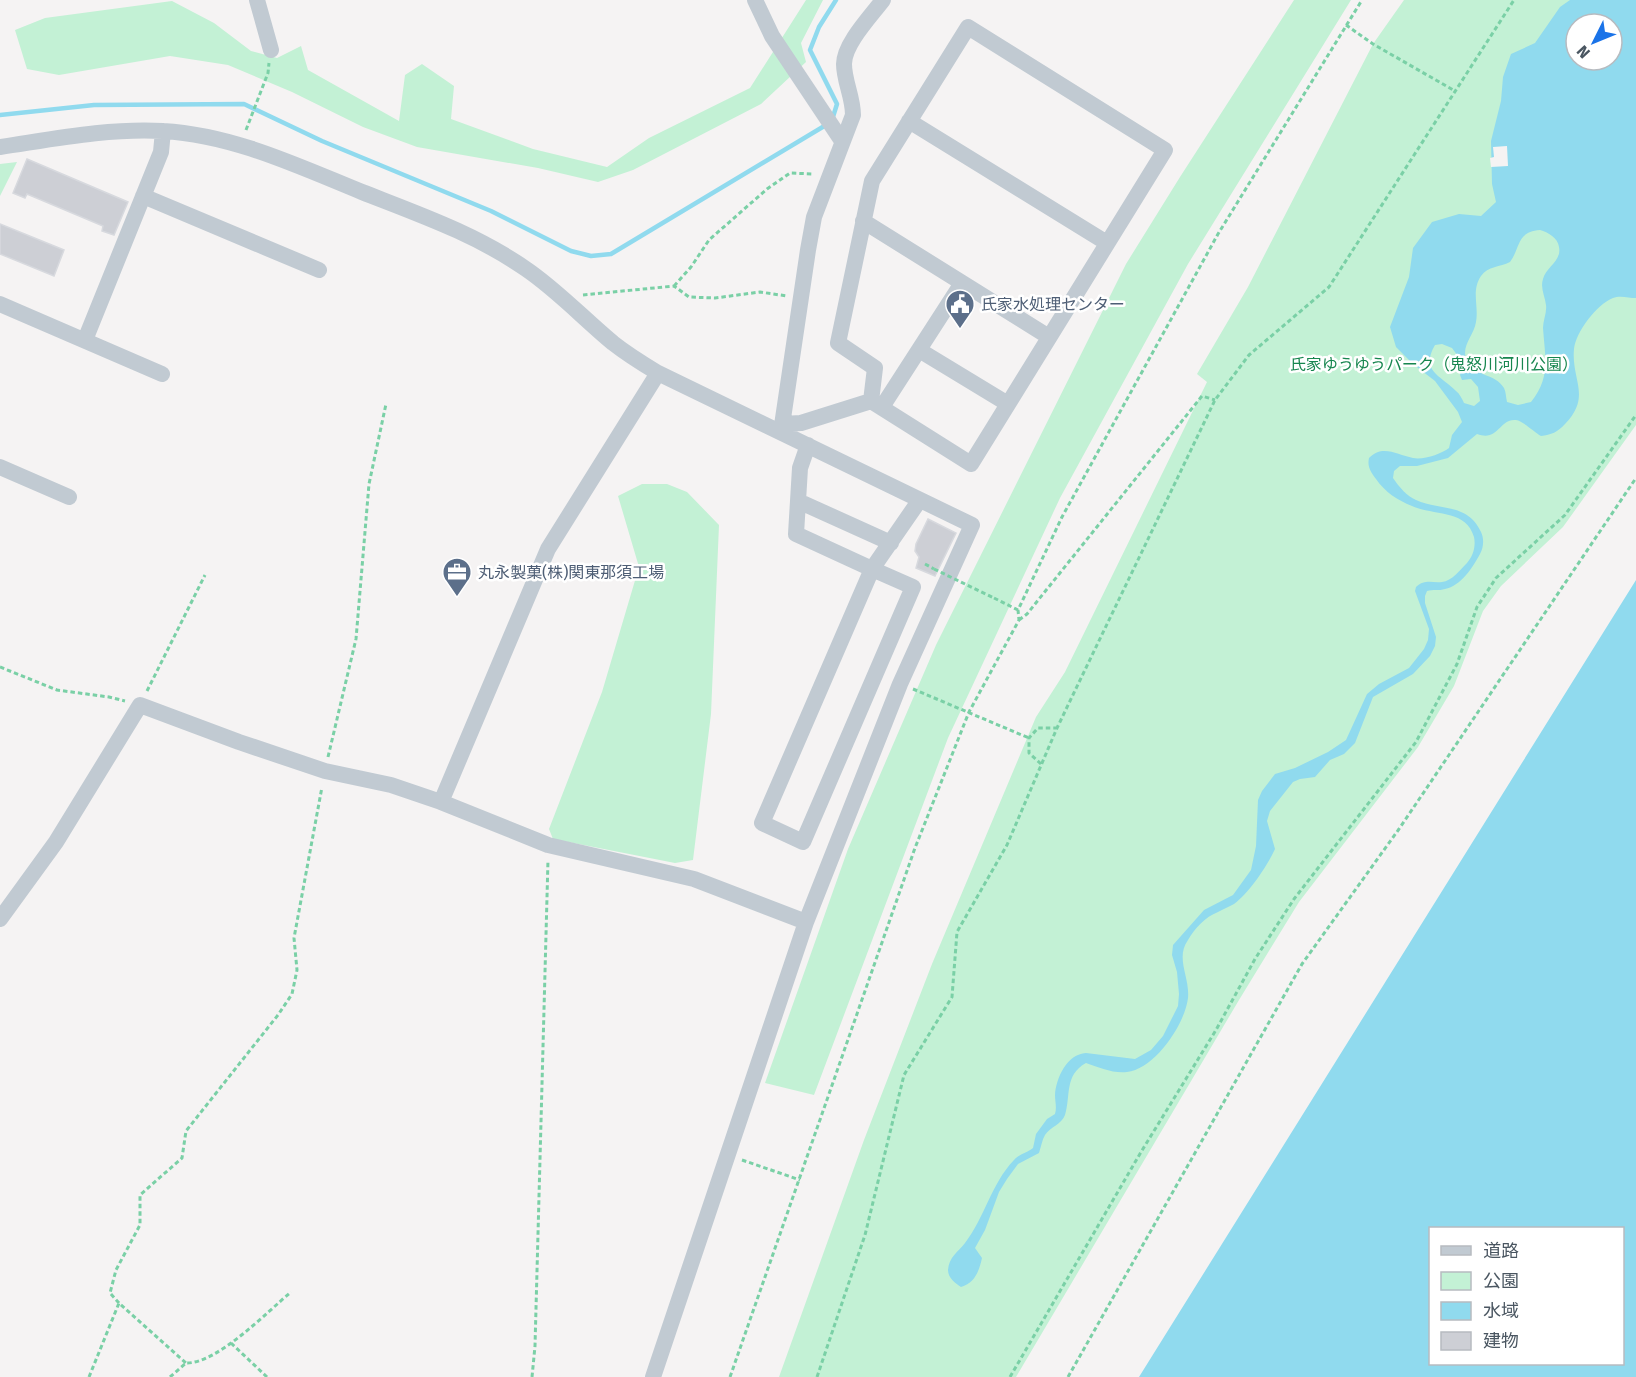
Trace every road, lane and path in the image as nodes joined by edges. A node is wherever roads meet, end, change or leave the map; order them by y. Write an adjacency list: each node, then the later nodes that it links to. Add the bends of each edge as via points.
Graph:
1 (257, 0): 7 (street)
2 (755, 0): 13 (street, via 772,36)
3 (883, 0): 13 (street, via 846,51 844,64 853,115)
4 (1362, 0): 6 (path)
5 (1514, 0): 9 (path)
6 (1346, 25): 9 (path); 46 (path, via 1218,234 1062,517)
7 (271, 50)
8 (267, 73): 11 (path)
9 (1455, 91): 30 (path, via 1329,287 1249,355)
10 (909, 121): 17 (street, via 872,181); 18 (street); 18 (street, via 968,27 1165,150)
11 (246, 129)
12 (163, 131): 14 (street, via 119,131); 16 (street, via 161,152); 28 (street, via 240,145 446,225 498,250 529,271 614,344)
13 (838, 136): 15 (street)
14 (0, 147)
15 (828, 179): 21 (path, via 811,173 790,173 709,240); 23 (street, via 814,217)
16 (143, 196): 19 (street); 26 (street)
17 (863, 221): 20 (street); 32 (street, via 838,343 875,368)
18 (1107, 243): 25 (street)
19 (319, 270)
20 (962, 283): 25 (street); 27 (street)
21 (674, 286): 22 (path); 23 (path, via 689,297 760,292)
22 (578, 296)
23 (801, 298): 35 (street)
24 (0, 304): 26 (street)
25 (1049, 337): 33 (street)
26 (85, 340): 29 (street)
27 (919, 350): 32 (street); 33 (street)
28 (658, 373): 35 (street); 56 (street, via 548,549)
29 (162, 374)
30 (1215, 400): 47 (path, via 1202,396 1028,614); 52 (path)
31 (386, 404): 55 (path, via 369,484 356,639)
32 (877, 404): 33 (street, via 971,464); 35 (street)
33 (1008, 404)
34 (1636, 415): 73 (path, via 1565,515 1496,578 1477,607 1457,664 1416,742 1294,899 1255,958)
35 (782, 428): 36 (street)
36 (808, 445): 40 (street, via 800,468); 41 (street)
37 (0, 467): 39 (street)
38 (1636, 478): 74 (path, via 1399,829 1302,964)
39 (69, 497)
40 (798, 501): 42 (street); 44 (street, via 796,534)
41 (919, 501): 42 (street); 49 (street, via 972,525)
42 (891, 543): 44 (street)
43 (925, 564): 46 (path, bridge)
44 (872, 569): 44 (street, via 912,587 803,842 762,823)
45 (205, 575): 50 (path)
46 (1018, 610): 47 (path)
47 (1019, 620): 51 (path)
48 (0, 667): 50 (path, via 57,690)
49 (900, 684): 51 (path); 59 (street)
50 (140, 705): 55 (street); 58 (street, via 56,842)
51 (969, 712): 53 (path); 61 (path, via 915,848)
52 (1057, 728): 53 (path, via 1038,728); 54 (path)
53 (1029, 738): 54 (path, via 1029,753)
54 (1041, 764): 72 (path, via 1006,845 957,932 952,997 904,1075 865,1235)
55 (325, 771): 56 (street, via 391,785); 63 (path, via 294,938 297,970 292,994 186,1131 182,1158 140,1195 140,1226 116,1270 110,1293)
56 (441, 802): 57 (street)
57 (548, 845): 59 (street, via 694,879); 69 (path)
58 (0, 919)
59 (806, 922): 60 (street)
60 (729, 1155): 61 (path); 70 (street)
61 (800, 1180): 71 (path)
62 (291, 1292): 64 (path)
63 (119, 1303): 65 (path); 66 (path)
64 (231, 1343): 65 (path, via 197,1363); 68 (path)
65 (186, 1363): 67 (path)
66 (89, 1377)
67 (170, 1377)
68 (267, 1377)
69 (532, 1377)
70 (653, 1377)
71 (730, 1377)
72 (817, 1377)
73 (1010, 1377)
74 (1068, 1377)

